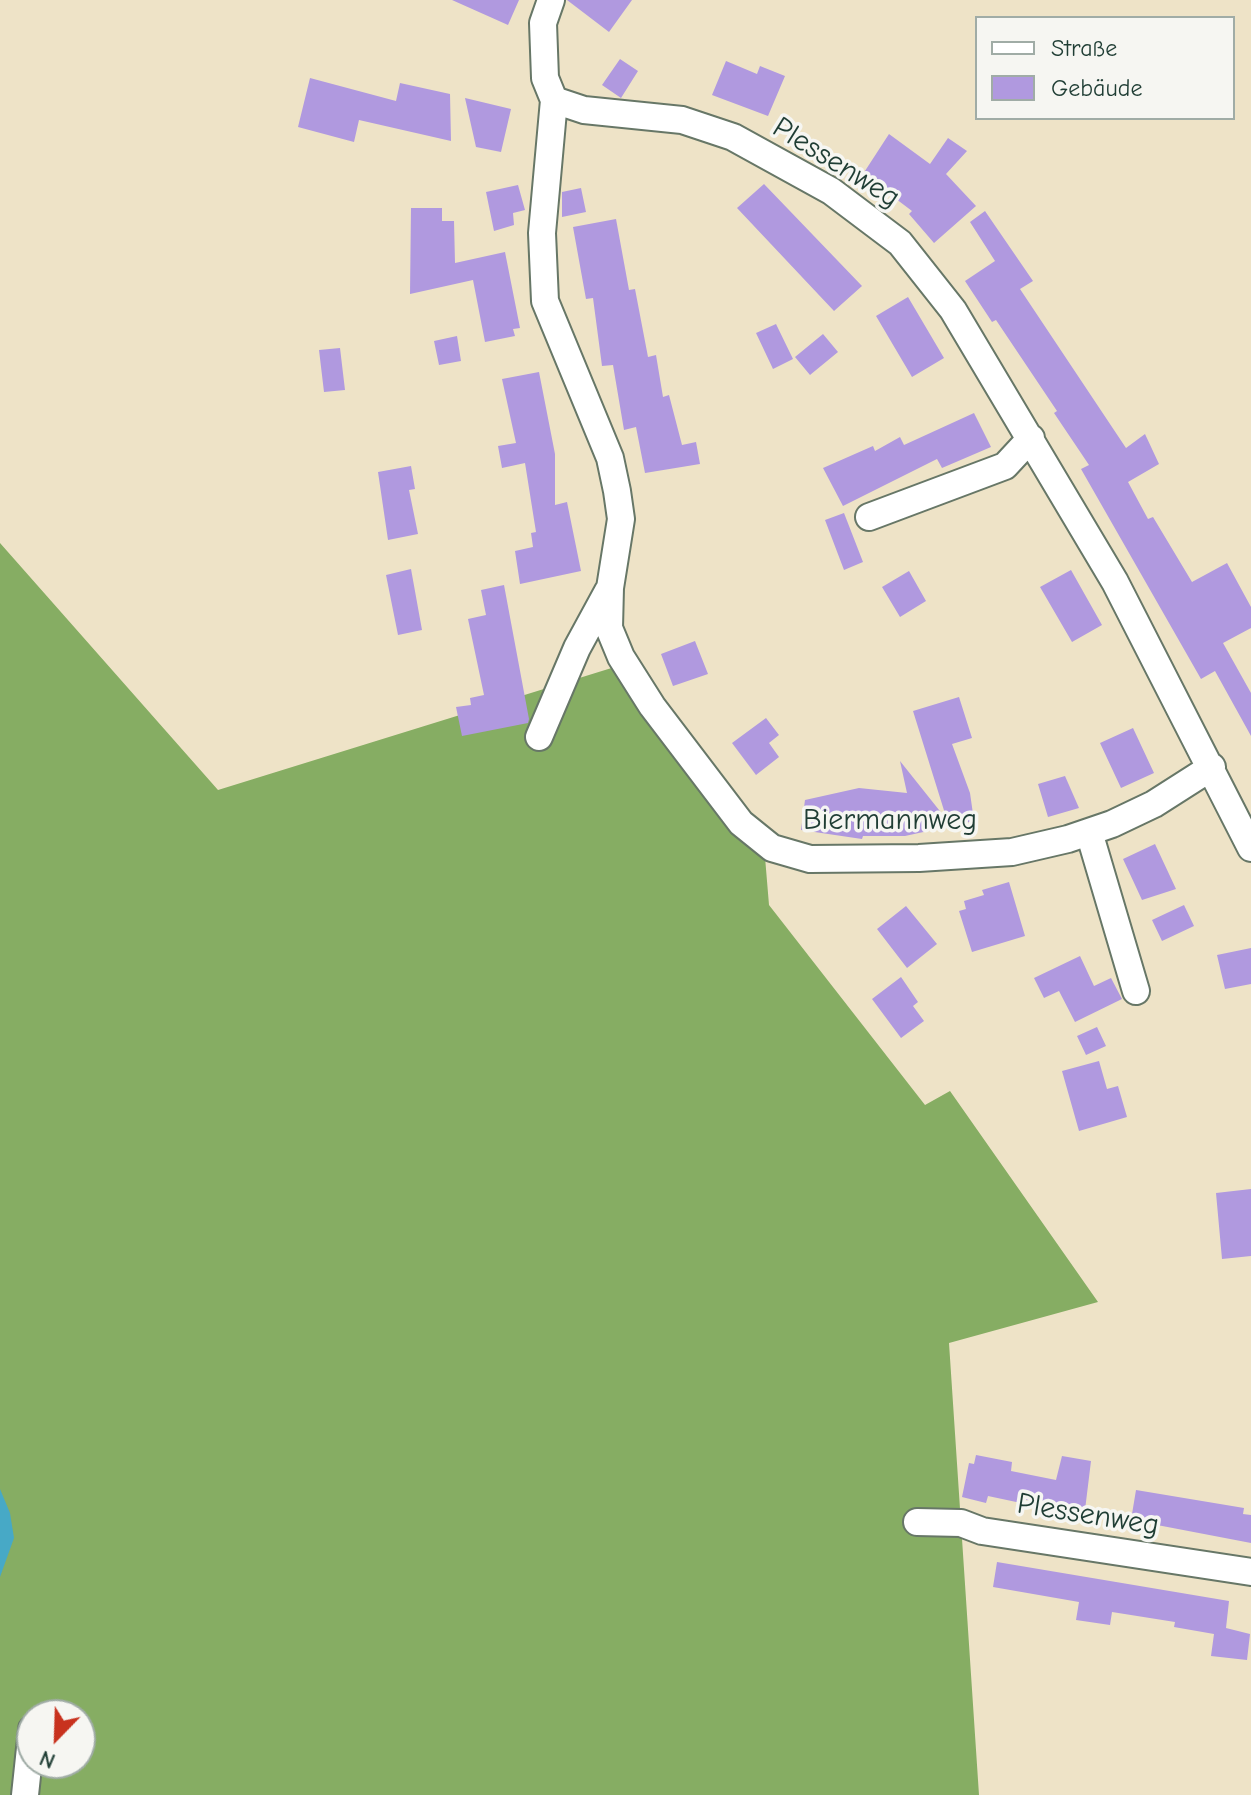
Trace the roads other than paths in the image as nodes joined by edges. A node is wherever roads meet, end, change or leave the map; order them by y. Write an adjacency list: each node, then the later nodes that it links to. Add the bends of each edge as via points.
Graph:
1 (551, 0): 2 (street, via 543,23 545,78)
2 (554, 100): 3 (street, Plessenweg, via 584,110 682,120 733,137 831,191 900,243 953,310); 5 (street, via 542,233 545,301 610,458 621,519)
3 (1031, 438): 4 (street, via 1005,466); 7 (street, Plessenweg, via 1115,582)
4 (869, 517)
5 (610, 588): 6 (street); 8 (street, Biermannweg, via 609,628 621,657 683,750 741,823 772,848 810,859 919,858 1012,852)
6 (539, 737)
7 (1212, 767): 8 (street, Biermannweg, via 1154,804); 9 (street, Plessenweg)
8 (1089, 832): 10 (street)
9 (1251, 848)
10 (1136, 991)
11 (917, 1522): 12 (street, Plessenweg, via 961,1523 982,1531)
12 (1251, 1572)

